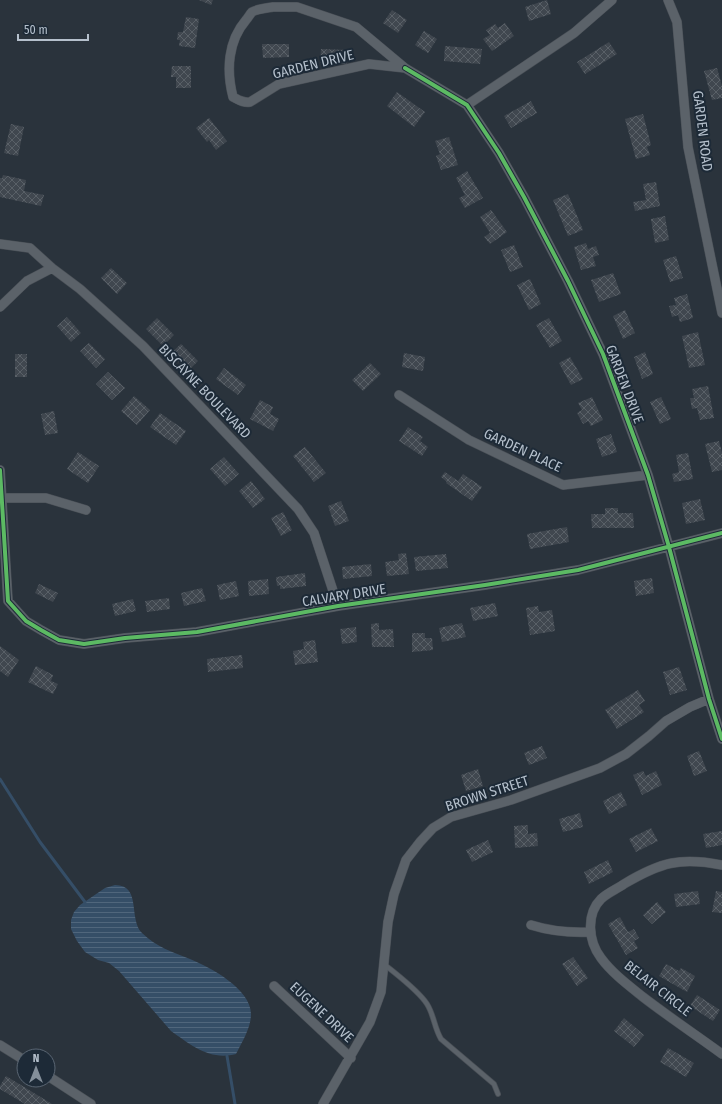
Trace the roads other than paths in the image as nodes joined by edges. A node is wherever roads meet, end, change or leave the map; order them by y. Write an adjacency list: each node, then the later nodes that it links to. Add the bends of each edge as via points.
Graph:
1 (612, 0): 4 (street, via 574,33)
2 (668, 0): 8 (street, GARDEN ROAD, via 677,22 688,147)
3 (405, 68): 3 (street, GARDEN DRIVE, via 356,27 297,7 273,7 252,12 239,27 231,49 229,73 232,97 244,103 279,84 369,64); 4 (street, GARDEN DRIVE)
4 (467, 105): 11 (street, GARDEN DRIVE, via 524,196 568,280 603,354)
5 (0, 244): 6 (street, BISCAYNE BOULEVARD, via 30,248)
6 (52, 268): 7 (street, via 27,281); 16 (street, BISCAYNE BOULEVARD, via 80,289 142,346 298,509 314,533)
7 (0, 307)
8 (722, 313)
9 (399, 395): 11 (street, GARDEN PLACE, via 468,440 563,485)
10 (0, 470): 12 (street, CALVARY DRIVE)
11 (648, 475): 15 (street, GARDEN DRIVE)
12 (2, 498): 13 (street, via 46,498); 16 (street, CALVARY DRIVE, via 8,601 26,620 59,640 84,644 197,632)
13 (86, 510)
14 (722, 533): 15 (street)
15 (669, 547): 16 (street, CALVARY DRIVE, via 578,570); 17 (street, GARDEN DRIVE)
16 (338, 606)
17 (709, 699): 18 (street, GARDEN DRIVE); 22 (street, BROWN STREET, via 690,706 666,721 626,754 600,768 511,800 451,817 433,828 406,860 394,894 388,922)
18 (722, 739)
19 (722, 865): 21 (street, BELAIR CIRCLE, via 674,862 640,875 601,899 594,910)
20 (531, 925): 21 (street, via 546,930)
21 (591, 932): 25 (street, BELAIR CIRCLE, via 600,957 623,981)
22 (384, 964): 27 (street, BROWN STREET, via 381,992 370,1022); 29 (lane, via 416,991 427,1004 441,1039 494,1084)
23 (274, 986): 27 (street, EUGENE DRIVE)
24 (0, 1045): 26 (street)
25 (722, 1054)
26 (16, 1055)
27 (351, 1058): 31 (street, BROWN STREET)
28 (56, 1081): 30 (street)
29 (498, 1094)
30 (91, 1104)
31 (323, 1104)

